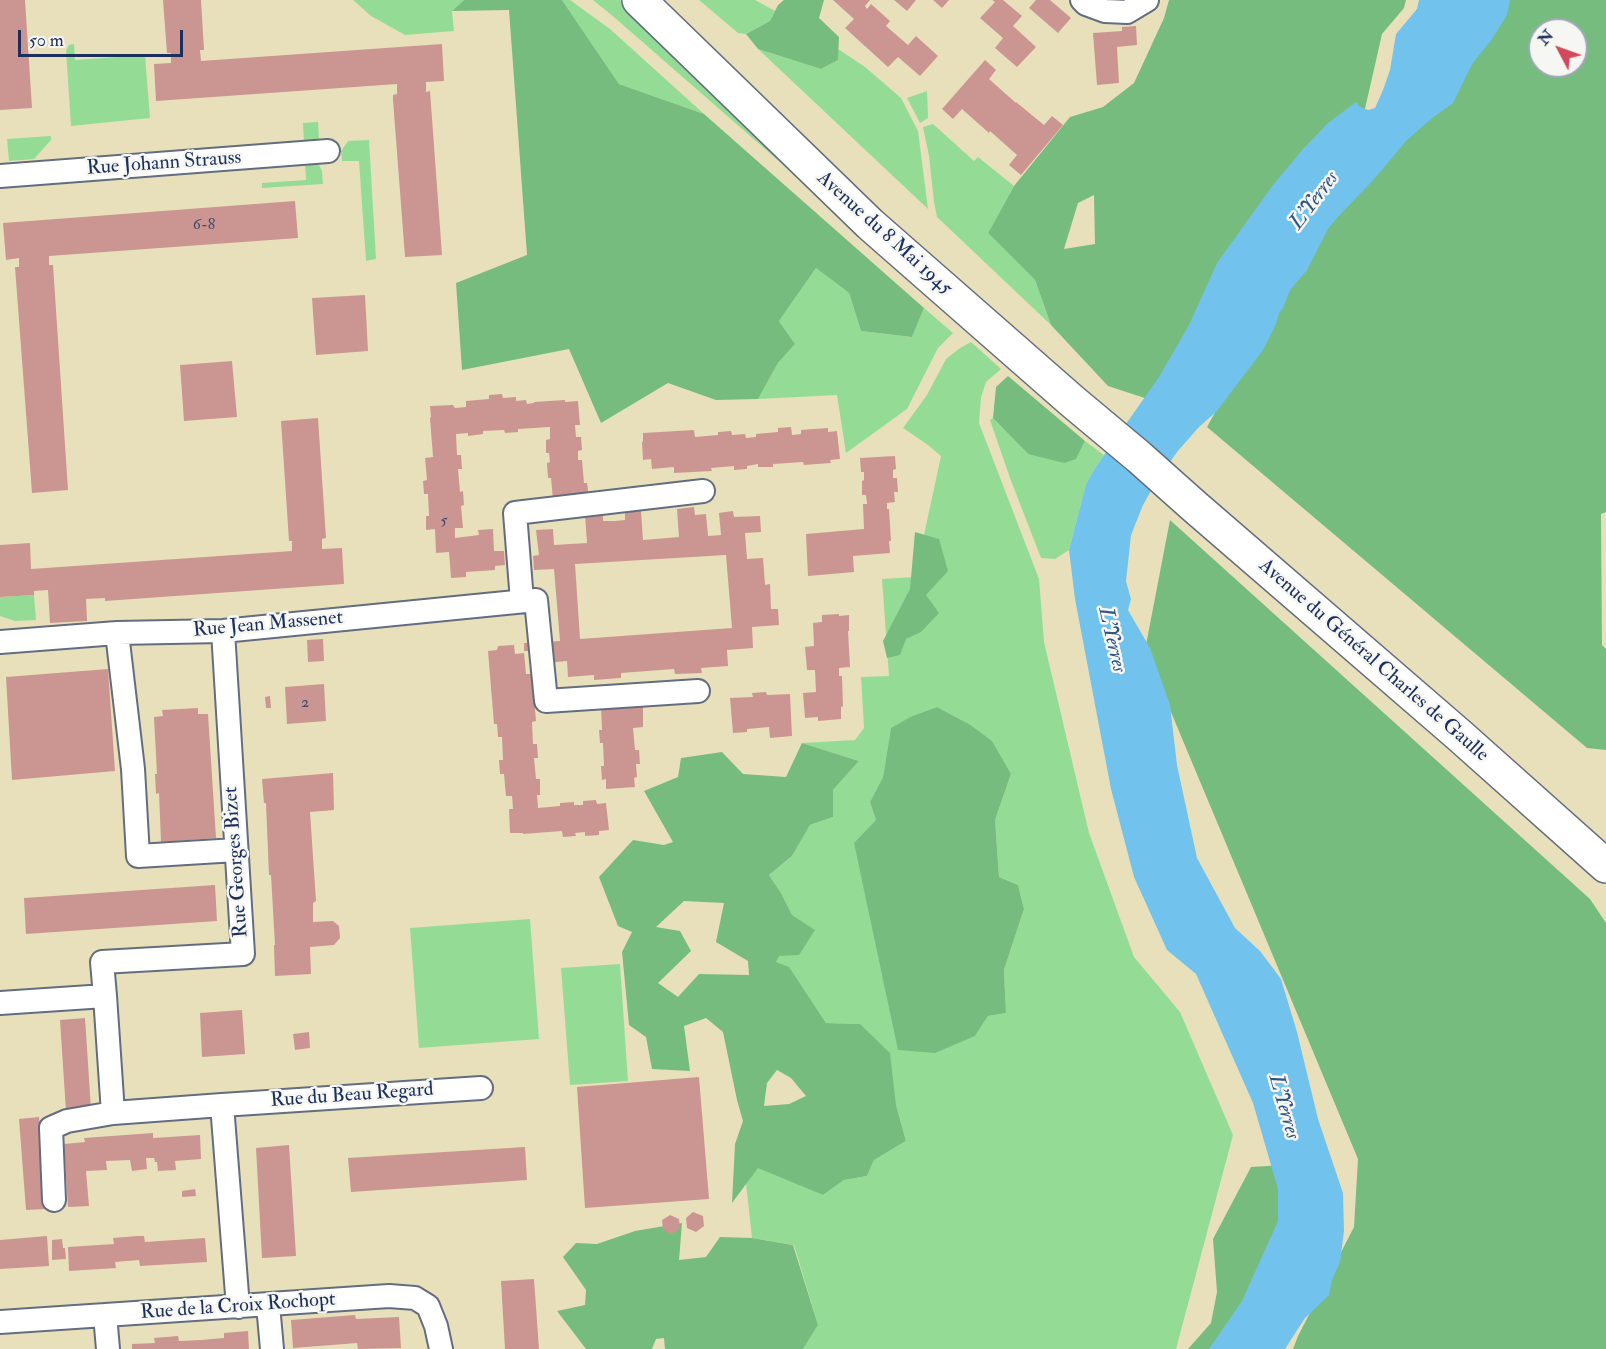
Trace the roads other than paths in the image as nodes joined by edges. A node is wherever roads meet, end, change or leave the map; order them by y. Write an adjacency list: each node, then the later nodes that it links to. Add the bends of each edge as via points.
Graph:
1 (639, 0): 6 (main road, Avenue du 8 Mai 1945, via 870,224)
2 (1082, 0): 3 (street, via 1105,11 1127,12)
3 (1147, 0)
4 (328, 151): 5 (street, Rue Johann Strauss)
5 (0, 176)
6 (1139, 457): 14 (main road, Avenue du Général Charles de Gaulle)
7 (703, 491): 8 (street, via 515,513)
8 (529, 600): 9 (street, Rue Jean Massenet); 12 (street, via 546,701)
9 (223, 631): 10 (street, Rue Jean Massenet); 13 (street, Rue Georges Bizet)
10 (117, 633): 11 (street, Rue Jean Massenet); 13 (street, via 133,769 138,856)
11 (0, 642)
12 (698, 691)
13 (236, 850): 15 (street, Rue Georges Bizet, via 243,954 102,962)
14 (1606, 866)
15 (105, 996): 16 (street); 19 (street)
16 (0, 1003)
17 (481, 1088): 18 (street, Rue du Beau Regard)
18 (222, 1105): 19 (street, Rue du Beau Regard); 22 (street)
19 (113, 1113): 20 (street, Rue du Beau Regard, via 67,1121 51,1128)
20 (54, 1200)
21 (268, 1305): 22 (street, Rue de la Croix Rochopt); 26 (street); 27 (street, Rue de la Croix Rochopt, via 389,1296 415,1298 428,1306)
22 (238, 1307): 23 (street, Rue de la Croix Rochopt)
23 (105, 1315): 24 (street, Rue de la Croix Rochopt); 25 (street)
24 (0, 1322)
25 (108, 1349)
26 (272, 1349)
27 (441, 1349)

